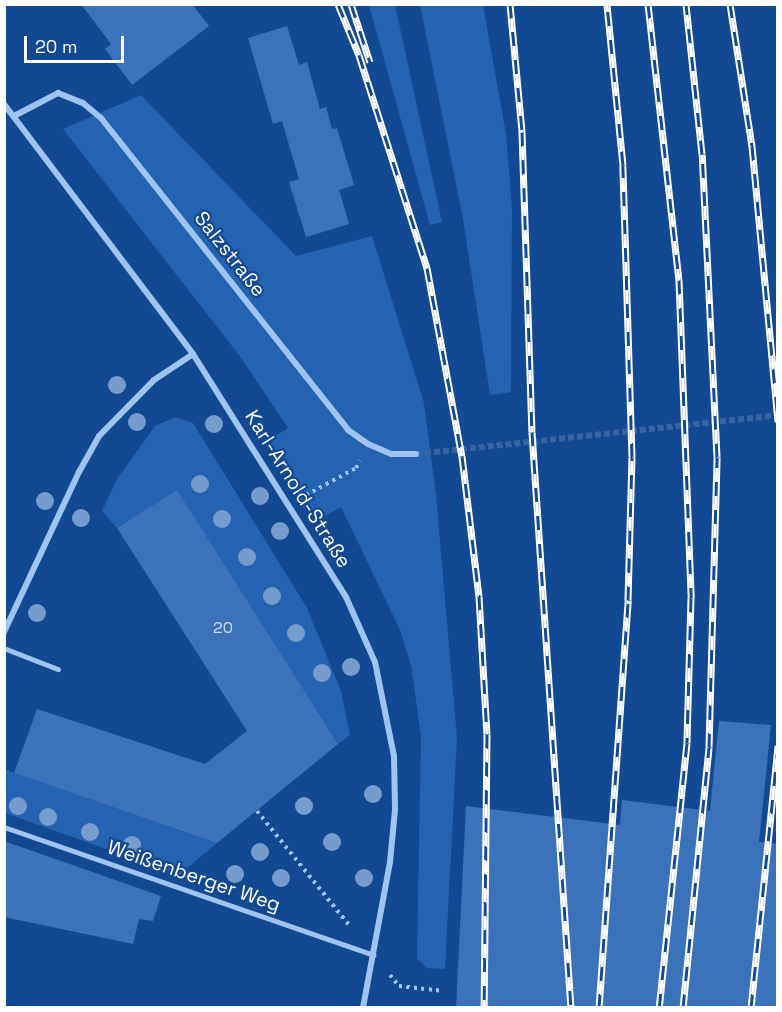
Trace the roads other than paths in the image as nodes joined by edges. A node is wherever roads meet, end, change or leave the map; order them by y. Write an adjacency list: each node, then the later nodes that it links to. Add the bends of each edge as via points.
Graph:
1 (4, 104): 2 (street, Karl-Arnold-Straße)
2 (14, 116): 3 (street, Karl-Arnold-Straße); 4 (street, Salzstraße, via 58,93 101,118 348,430 392,454)
3 (193, 354): 5 (street, via 154,380 99,436); 9 (street, Karl-Arnold-Straße, via 346,597 375,662 394,756 395,810)
4 (416, 454)
5 (4, 632)
6 (4, 648): 7 (lane)
7 (58, 669)
8 (4, 827): 9 (street, Weißenberger Weg)
9 (373, 955): 10 (street, Karl-Arnold-Straße)
10 (363, 1008)

